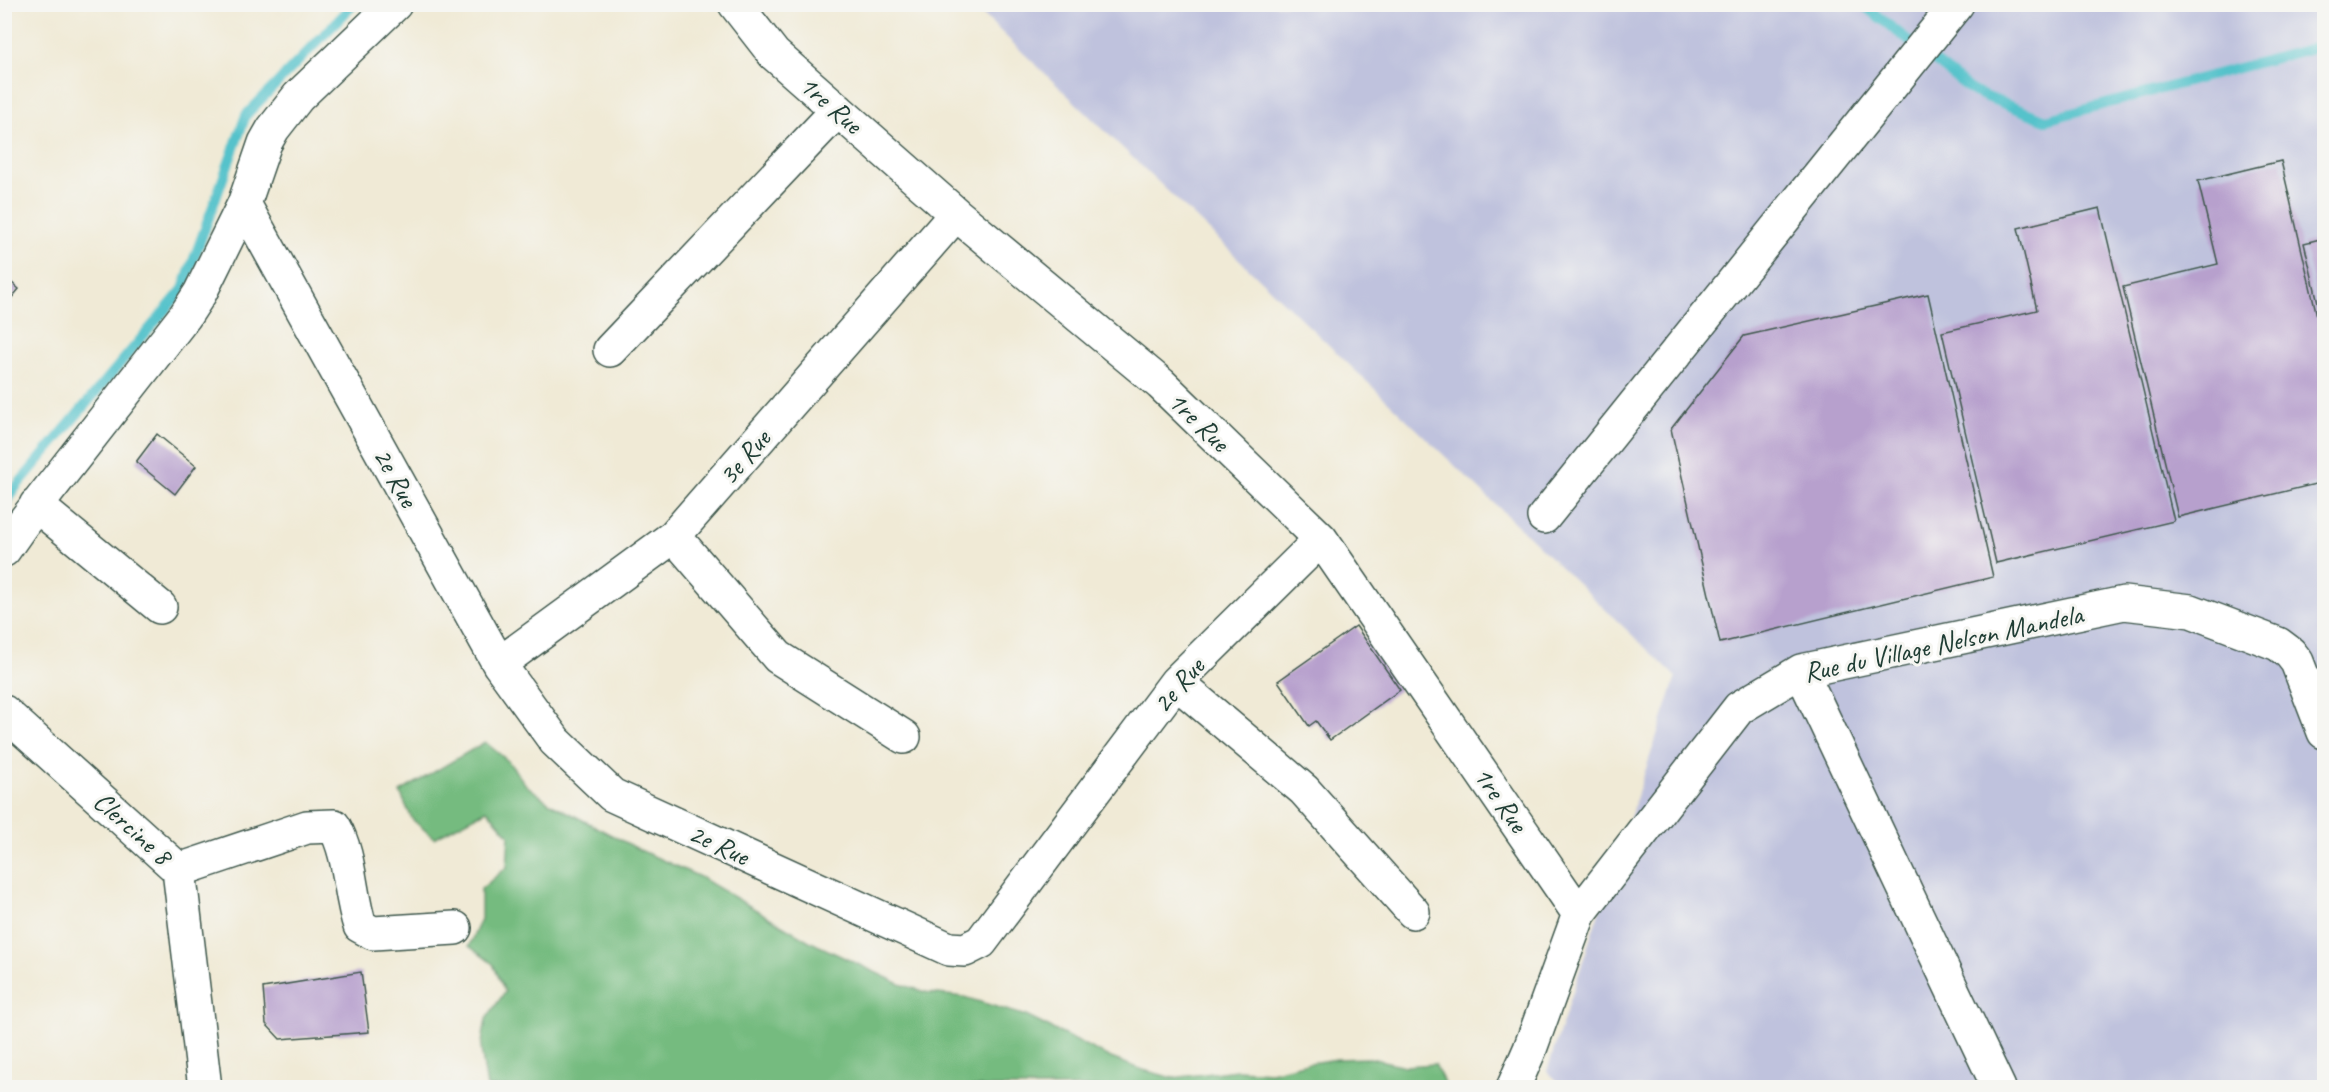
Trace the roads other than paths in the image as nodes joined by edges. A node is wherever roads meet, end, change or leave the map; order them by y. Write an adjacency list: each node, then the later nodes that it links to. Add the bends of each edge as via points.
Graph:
1 (395, 4): 5 (street, via 284,113 265,142)
2 (735, 4): 4 (street, 1re Rue, via 774,54)
3 (1957, 4): 9 (street)
4 (838, 111): 6 (street, 1re Rue); 7 (street)
5 (244, 204): 8 (street, via 185,315); 14 (street, 2e Rue)
6 (956, 214): 10 (street, 3e Rue); 11 (street, 1re Rue, via 1161,384)
7 (610, 350)
8 (36, 505): 12 (street); 13 (street)
9 (1544, 517)
10 (674, 536): 14 (street, 3e Rue); 19 (street, via 778,657)
11 (1322, 539): 16 (street, 2e Rue); 22 (street, 1re Rue)
12 (4, 550)
13 (160, 607)
14 (499, 664): 16 (street, 2e Rue, via 555,741 612,795 949,950 965,950 981,942)
15 (1801, 671): 18 (street, Rue du Village Nelson Mandela, via 2124,603 2192,611 2278,644 2297,662); 22 (street, Rue du Village Nelson Mandela, via 1739,708); 26 (street)
16 (1176, 682): 21 (street, via 1304,790)
17 (4, 712): 20 (street, Clercine 8)
18 (2325, 732)
19 (904, 737)
20 (179, 870): 23 (street, via 307,827 334,826 343,841 360,926 373,933); 24 (street, Clercine 8)
21 (1413, 912)
22 (1579, 914): 25 (street, Rue du Village Nelson Mandela)
23 (456, 928)
24 (205, 1088)
25 (1513, 1088)
26 (1999, 1088)

